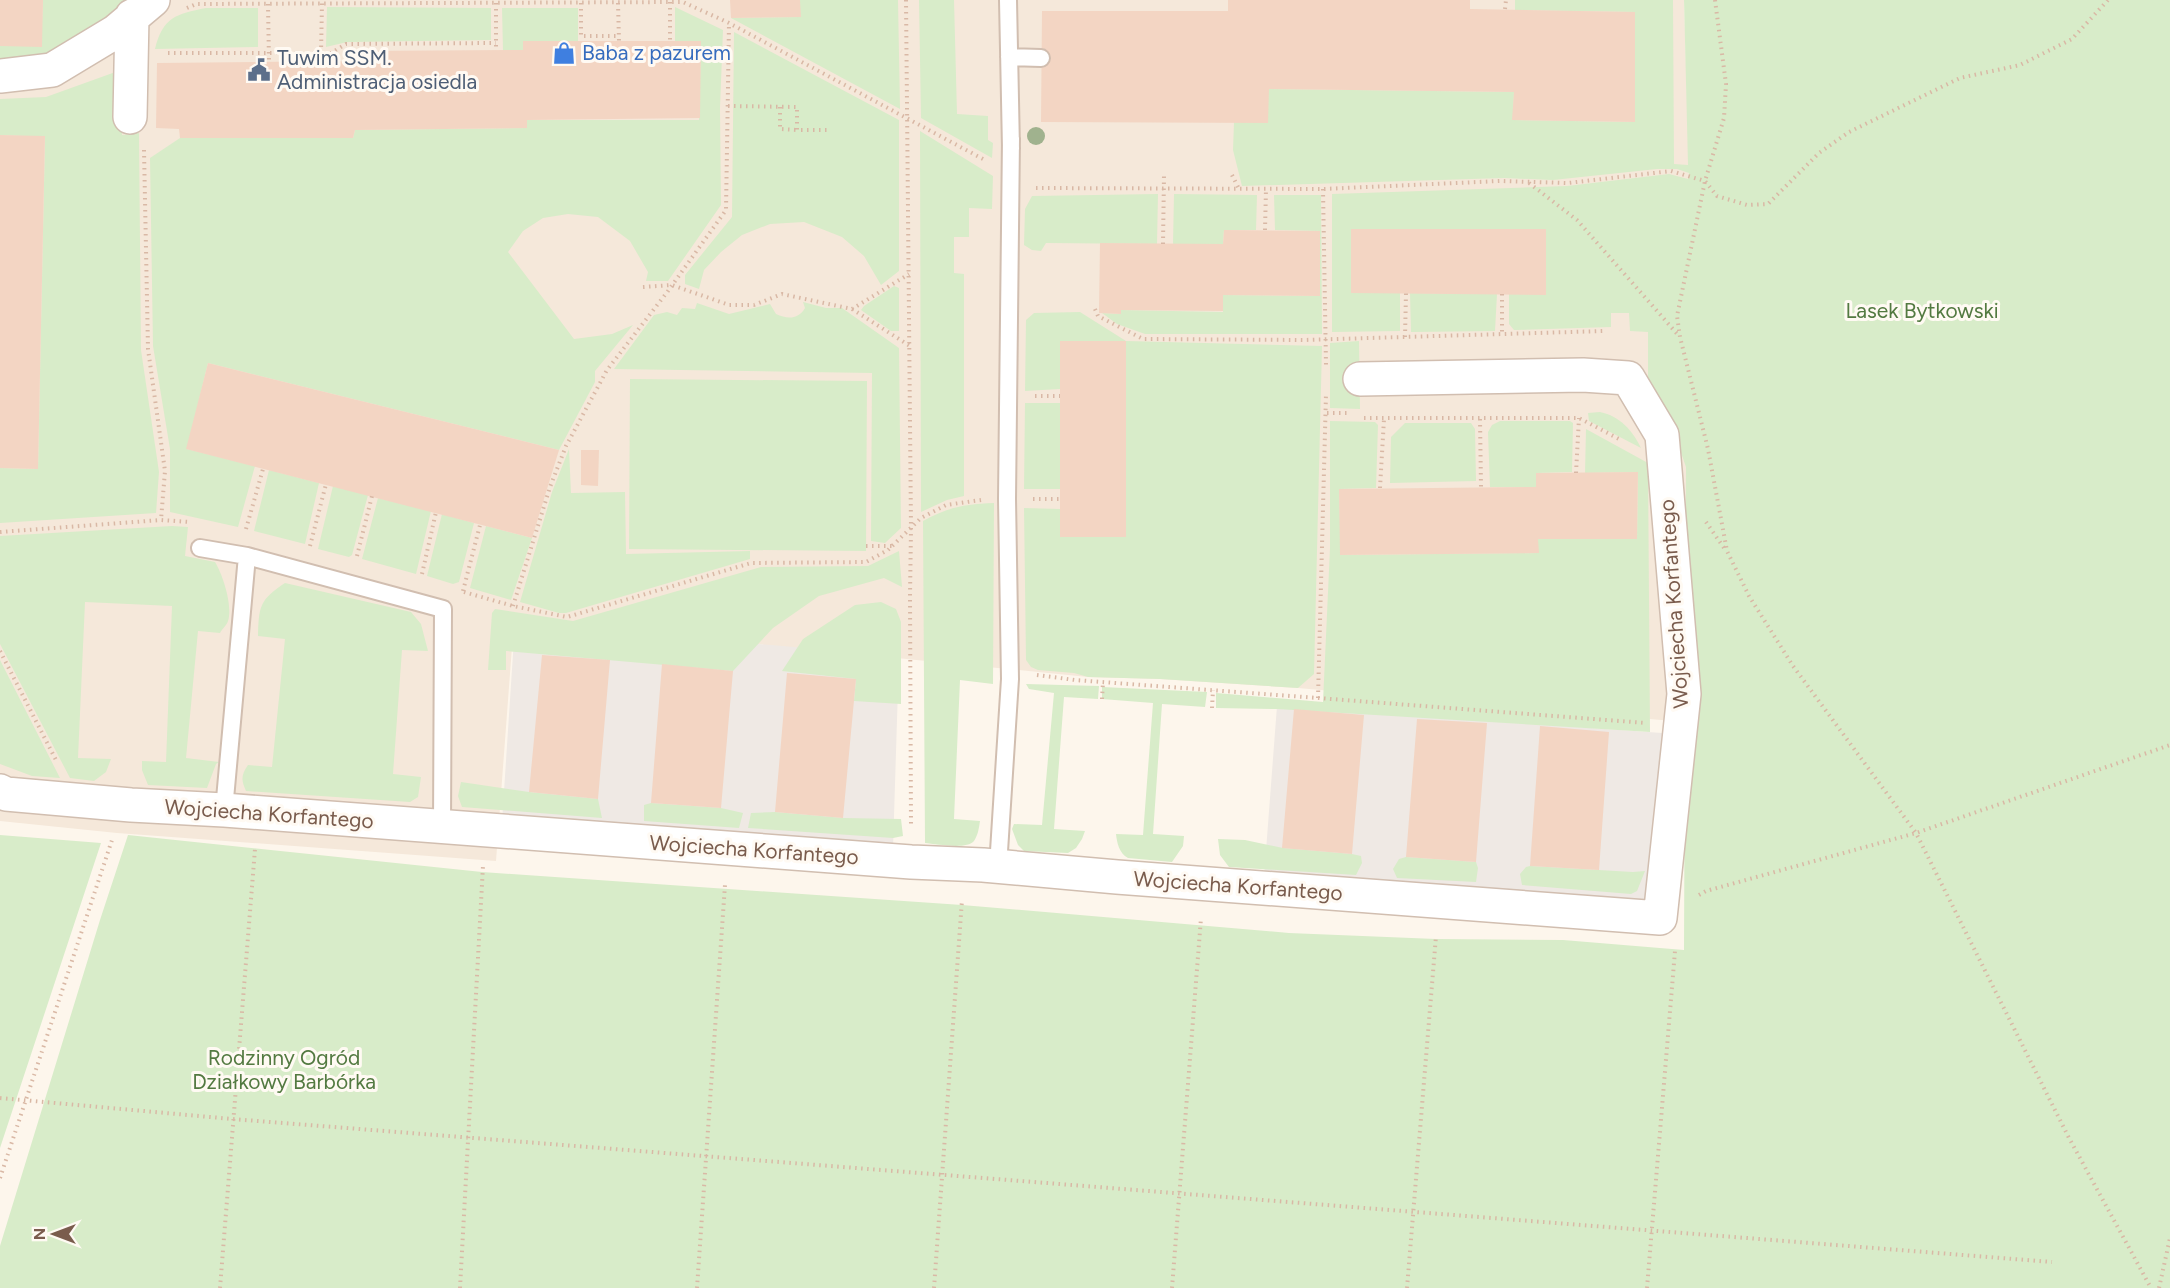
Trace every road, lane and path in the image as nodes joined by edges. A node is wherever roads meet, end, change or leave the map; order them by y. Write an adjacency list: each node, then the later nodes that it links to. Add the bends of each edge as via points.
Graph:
1 (906, 0): 28 (path)
2 (1008, 0): 22 (lane)
3 (1506, 0): 14 (path)
4 (1715, 0): 35 (path, via 1726,84 1724,117)
5 (2108, 0): 35 (path, via 2072,39 2019,65 1960,78 1850,132 1819,153 1768,204 1747,206 1716,196)
6 (683, 1): 7 (path); 15 (path)
7 (670, 2): 11 (path); 16 (path)
8 (322, 3): 9 (path); 12 (path); 21 (path)
9 (496, 3): 10 (path); 17 (path)
10 (581, 3): 11 (path); 11 (path, via 581,36 619,39)
11 (618, 3)
12 (268, 4): 13 (path, via 196,4); 20 (path)
13 (154, 9): 25 (street, via 52,69); 29 (street)
14 (1506, 9)
15 (729, 23): 26 (path); 28 (path)
16 (670, 41)
17 (496, 43): 18 (path); 21 (path, via 346,45 331,53)
18 (496, 51)
19 (162, 53): 20 (path)
20 (268, 53): 21 (path); 24 (path)
21 (321, 53)
22 (1009, 57): 23 (lane); 32 (lane)
23 (1041, 58)
24 (269, 62)
25 (0, 76)
26 (728, 106): 27 (path); 44 (path, via 726,210)
27 (780, 107): 30 (path, via 780,129); 30 (path, via 797,107)
28 (908, 119): 32 (path); 43 (path)
29 (137, 129): 73 (path, via 148,349 165,471)
30 (797, 130): 31 (path)
31 (828, 130)
32 (1011, 174): 37 (path, via 1029,188); 70 (lane)
33 (1164, 175): 37 (path)
34 (1232, 175): 38 (path)
35 (1705, 181): 36 (path, via 1671,171 1568,183); 53 (path, via 1677,316)
36 (1529, 183): 40 (path); 53 (path, via 1577,220)
37 (1164, 189): 38 (path); 42 (path)
38 (1239, 189): 39 (path)
39 (1266, 189): 40 (path); 41 (path)
40 (1323, 189): 54 (path)
41 (1266, 230)
42 (1163, 244)
43 (910, 274): 48 (path); 55 (path)
44 (672, 285): 45 (path); 48 (path, via 729,305 754,305 782,294); 89 (path, via 607,370 566,446)
45 (643, 287)
46 (1406, 293): 52 (path)
47 (1502, 294): 51 (path)
48 (852, 309): 55 (path)
49 (1095, 309): 54 (path, via 1098,316 1143,339)
50 (1604, 331): 51 (path)
51 (1502, 334): 52 (path)
52 (1405, 337): 54 (path)
53 (1680, 337): 82 (path, via 1708,449)
54 (1325, 339): 56 (path)
55 (910, 346): 76 (path)
56 (1326, 371)
57 (1360, 379): 63 (street, Wojciecha Korfantego, via 1583,375 1628,378 1662,435)
58 (1326, 392): 59 (path)
59 (1327, 413): 60 (path); 94 (path)
60 (1358, 413)
61 (1579, 418): 62 (path); 63 (path); 65 (path)
62 (1480, 419): 67 (path); 68 (path, via 1384,418)
63 (1664, 463): 97 (street, Wojciecha Korfantego, via 1684,694)
64 (263, 469): 78 (path)
65 (1576, 473)
66 (326, 484): 83 (path)
67 (1481, 487)
68 (1380, 488)
69 (372, 496): 85 (path)
70 (1007, 499): 76 (path, via 946,505 921,518); 108 (lane, via 1010,679)
71 (436, 512): 86 (path)
72 (1702, 516): 82 (path)
73 (161, 520): 74 (path); 77 (path)
74 (197, 524)
75 (480, 525): 88 (path)
76 (911, 529): 80 (path); 106 (path)
77 (0, 532)
78 (244, 536)
79 (866, 546): 80 (path)
80 (892, 546): 89 (path, via 866,562 752,563 567,617)
81 (200, 548): 84 (lane)
82 (1727, 551): 104 (path, via 1749,596 1793,666)
83 (309, 553)
84 (247, 556): 102 (lane); 103 (lane, via 443,609)
85 (355, 564)
86 (421, 581)
87 (452, 589): 88 (path)
88 (463, 592): 89 (path)
89 (513, 606)
90 (0, 651): 99 (path)
91 (1033, 675): 92 (path)
92 (1103, 682): 93 (path); 95 (path)
93 (1213, 690): 94 (path); 96 (path)
94 (1318, 698): 97 (path)
95 (1102, 699)
96 (1212, 708)
97 (1681, 725): 112 (street, Wojciecha Korfantego)
98 (2170, 745): 104 (path)
99 (61, 768)
100 (0, 791): 101 (street, Wojciecha Korfantego)
101 (108, 803): 102 (street, Wojciecha Korfantego); 116 (path, via 117,826)
102 (224, 810): 103 (street, Wojciecha Korfantego)
103 (442, 827): 106 (street, Wojciecha Korfantego)
104 (1916, 832): 112 (path, via 1706,891); 134 (path, via 2069,1138)
105 (256, 839): 117 (path)
106 (911, 862): 108 (street, Wojciecha Korfantego)
107 (483, 863): 118 (path)
108 (998, 867): 112 (street, Wojciecha Korfantego)
109 (725, 880): 119 (path)
110 (962, 893): 120 (path)
111 (1201, 909): 122 (path)
112 (1660, 918)
113 (1437, 928): 123 (path)
114 (1675, 949): 124 (path)
115 (0, 1098): 116 (path)
116 (27, 1099): 117 (path); 121 (path)
117 (232, 1119): 118 (path); 127 (path)
118 (468, 1137): 119 (path); 128 (path)
119 (706, 1156): 120 (path); 129 (path)
120 (942, 1175): 122 (path); 130 (path)
121 (0, 1178)
122 (1180, 1193): 123 (path); 131 (path)
123 (1413, 1211): 124 (path); 132 (path)
124 (1650, 1230): 126 (path); 133 (path)
125 (2170, 1239): 135 (path)
126 (2052, 1262)
127 (220, 1288)
128 (460, 1288)
129 (697, 1288)
130 (934, 1288)
131 (1172, 1288)
132 (1407, 1288)
133 (1647, 1288)
134 (2151, 1288)
135 (2159, 1288)

